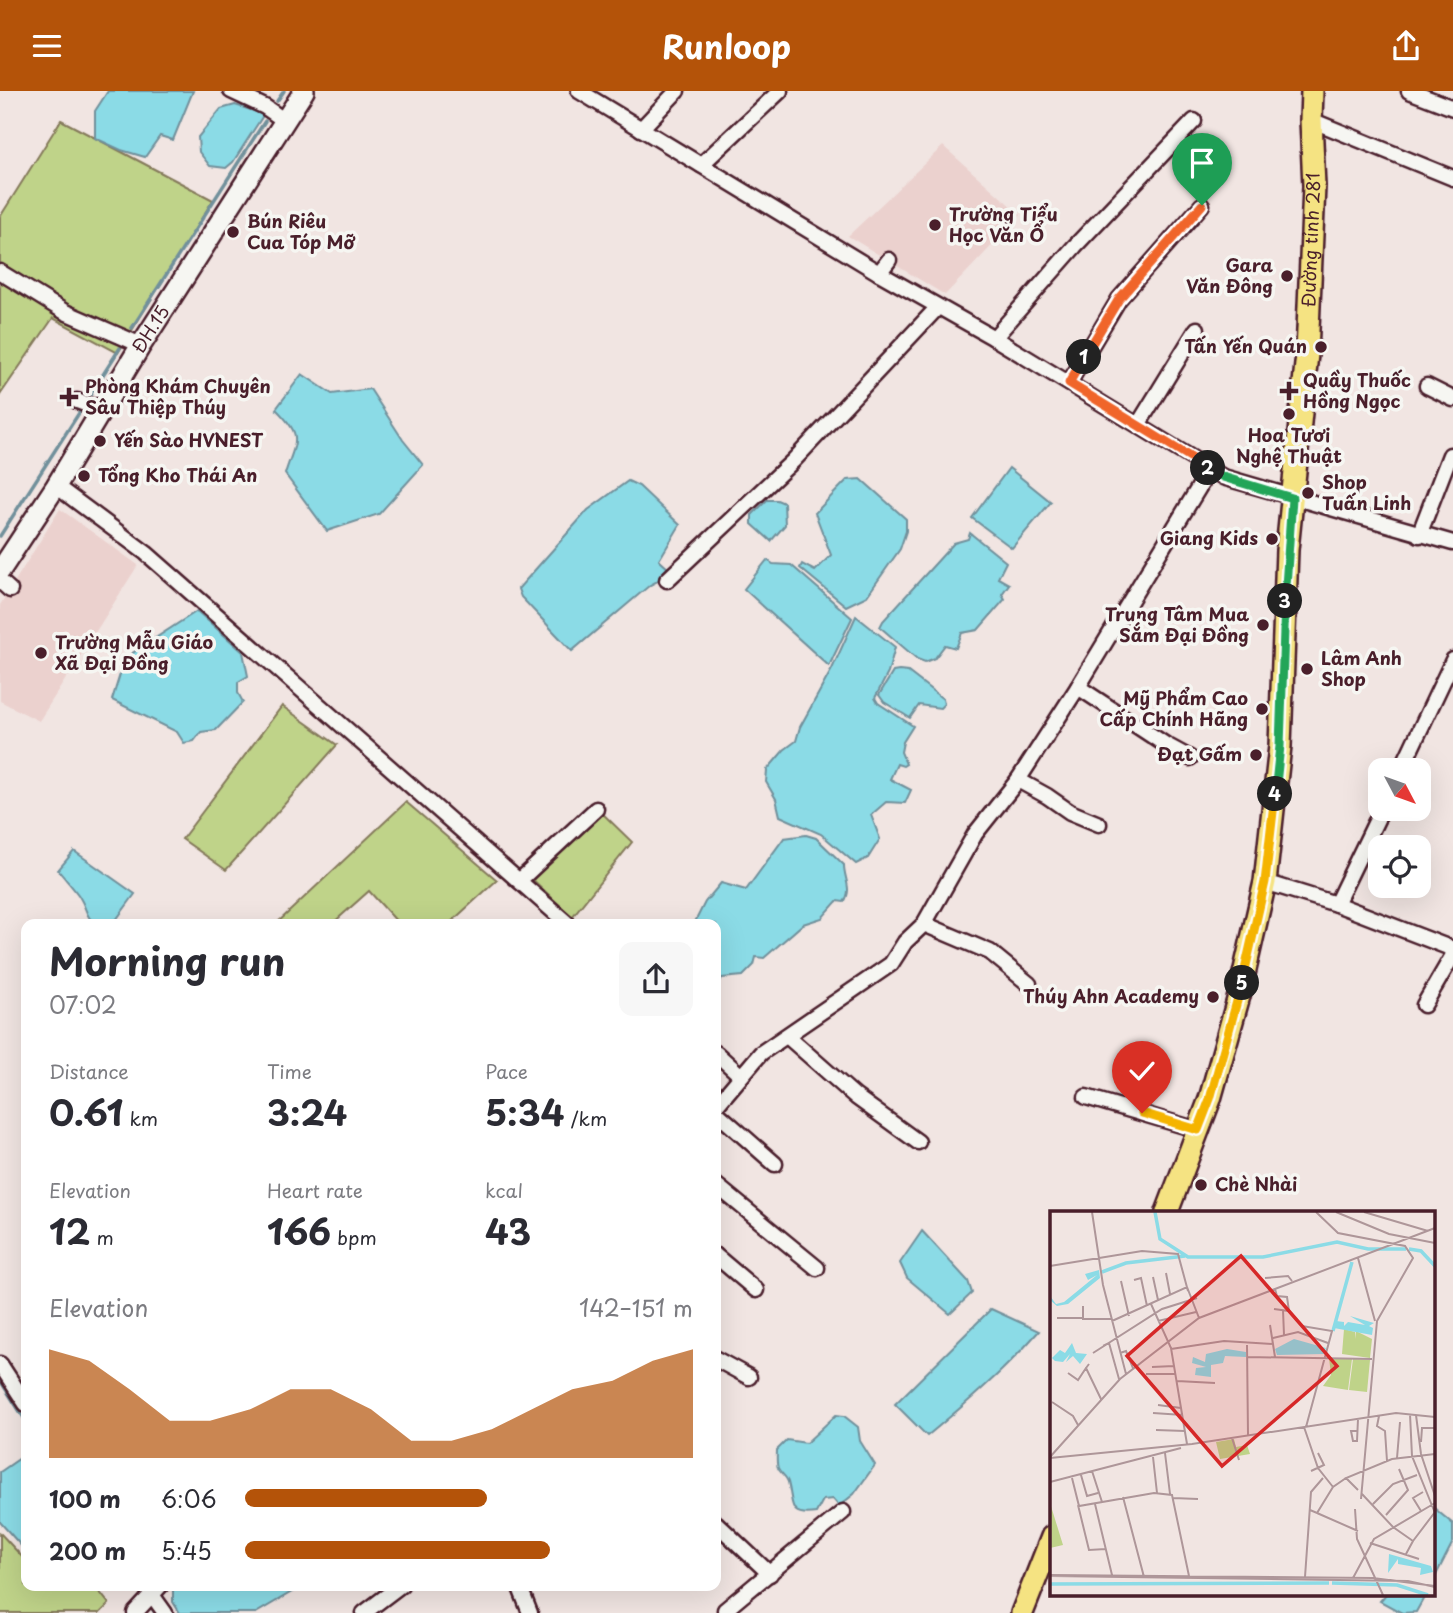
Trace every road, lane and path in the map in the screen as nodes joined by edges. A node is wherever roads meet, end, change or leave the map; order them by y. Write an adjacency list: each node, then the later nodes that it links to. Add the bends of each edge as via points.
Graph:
1 (231, 91): 10 (street)
2 (304, 91): 10 (main road, ĐH.15 / ĐH.15)
3 (579, 91): 12 (street)
4 (677, 91): 12 (street)
5 (780, 91): 13 (street)
6 (1312, 91): 9 (main road, Đường tỉnh 281)
7 (1409, 91): 8 (street)
8 (1453, 108)
9 (1311, 120): 14 (street); 32 (main road, Đường tỉnh 281, via 1314,186 1307,354)
10 (285, 121): 22 (main road, ĐH.15 / ĐH.15)
11 (1194, 121): 21 (street)
12 (641, 129): 13 (street)
13 (701, 165): 18 (street)
14 (1453, 178)
15 (1202, 205): 23 (street, via 1119,299)
16 (889, 260): 18 (street)
17 (0, 272): 22 (street, via 65,312)
18 (879, 273): 19 (street)
19 (937, 307): 21 (street); 36 (street, via 793,461)
20 (1197, 329): 28 (street)
21 (994, 338): 23 (street)
22 (141, 345): 27 (main road, ĐH.15 / ĐH.15)
23 (1069, 383): 28 (street)
24 (1427, 386): 25 (street)
25 (1453, 399)
26 (77, 401): 27 (street)
27 (102, 410): 31 (main road, ĐH.15 / ĐH.15)
28 (1138, 425): 30 (street)
29 (1450, 455): 33 (street)
30 (1210, 469): 32 (street); 38 (street)
31 (56, 486): 35 (main road, ĐH.15 / ĐH.15); 46 (street, via 146,553)
32 (1292, 498): 33 (street); 47 (main road, Đường tỉnh 281, via 1280,746)
33 (1419, 535): 34 (street)
34 (1453, 543)
35 (0, 571)
36 (667, 580)
37 (1453, 660): 39 (street)
38 (1078, 687): 40 (street); 42 (street)
39 (1447, 687): 41 (street)
40 (1190, 758)
41 (1408, 758)
42 (1018, 780): 45 (street); 50 (street, via 975,834)
43 (596, 809): 46 (street)
44 (1376, 821): 48 (street)
45 (1099, 824)
46 (519, 881): 49 (street)
47 (1265, 882): 48 (street); 61 (main road, Đường tỉnh 281, via 1239,996)
48 (1336, 904): 51 (street)
49 (562, 919)
50 (923, 924): 53 (street, via 978,946); 55 (street, via 891,964)
51 (1453, 949)
52 (1453, 955): 54 (street)
53 (1029, 984)
54 (1424, 1005)
55 (787, 1036): 57 (street, via 761,1053); 62 (street, via 856,1097)
56 (721, 1058): 57 (street)
57 (740, 1075): 59 (street)
58 (1086, 1097): 61 (street)
59 (721, 1100)
60 (721, 1116): 63 (street)
61 (1198, 1130): 65 (main road, Đường tỉnh 281)
62 (918, 1142)
63 (775, 1164)
64 (721, 1189): 67 (street)
65 (1167, 1211)
66 (721, 1260): 68 (street)
67 (817, 1268)
68 (756, 1290)
69 (721, 1362): 71 (street)
70 (0, 1364): 72 (street)
71 (749, 1377)
72 (21, 1396)
73 (843, 1512): 76 (street)
74 (721, 1528): 76 (street)
75 (1050, 1542): 86 (main road)
76 (770, 1574): 85 (street, via 725,1609)
77 (152, 1591): 81 (street)
78 (154, 1591): 82 (street)
79 (393, 1591): 83 (street)
80 (521, 1591): 84 (street)
81 (135, 1613)
82 (165, 1613)
83 (364, 1613)
84 (530, 1613)
85 (729, 1613)
86 (1022, 1613)

